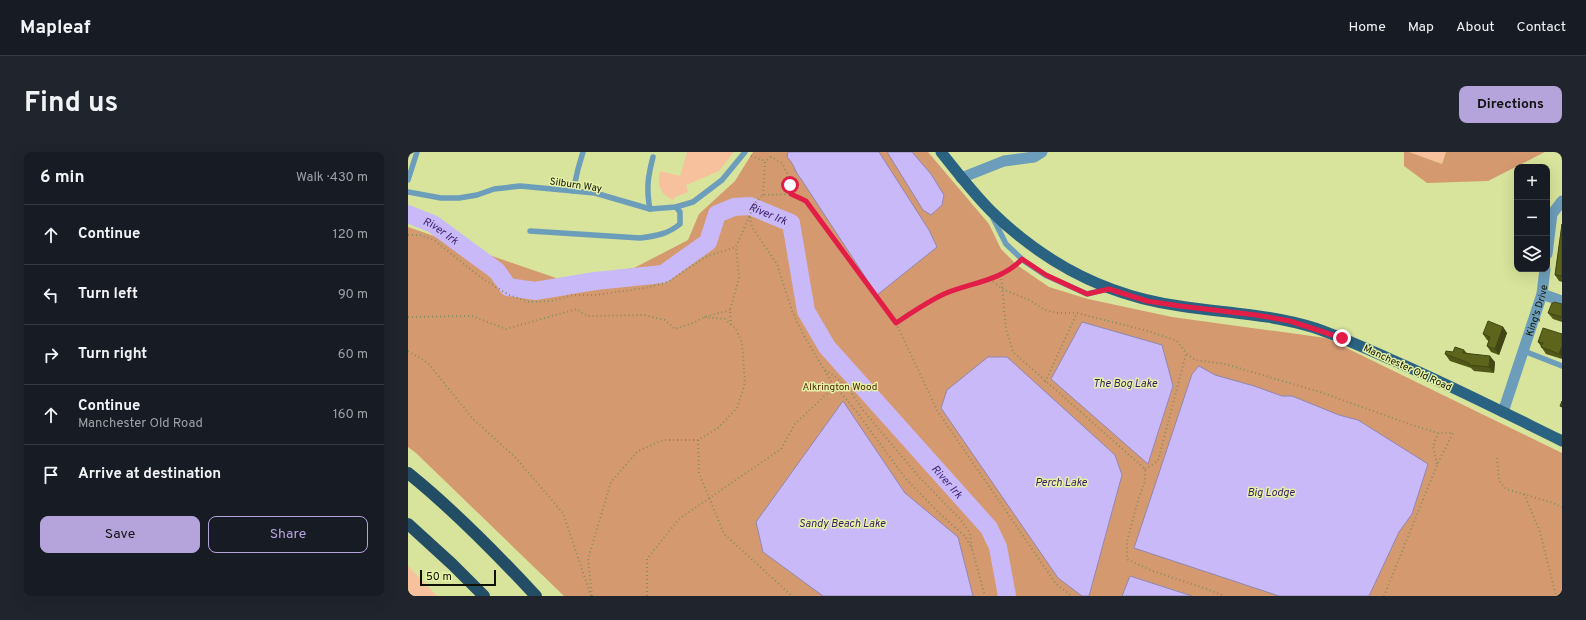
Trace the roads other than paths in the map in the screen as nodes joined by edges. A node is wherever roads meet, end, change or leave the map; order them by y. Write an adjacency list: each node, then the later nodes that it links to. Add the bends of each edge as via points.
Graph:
1 (417, 152): 8 (lane)
2 (583, 152): 9 (lane)
3 (745, 152): 12 (lane, Silburn Way, via 722,180 693,202)
4 (941, 152): 7 (main road, Manchester Old Road)
5 (1042, 152): 7 (street, via 1034,158 1004,161)
6 (653, 157): 13 (lane, via 648,173 647,192)
7 (961, 178): 14 (main road, Manchester Old Road)
8 (408, 180)
9 (573, 191): 10 (lane, Silburn Way, via 520,186 494,189 459,198 441,198); 13 (lane, Silburn Way, via 595,193)
10 (408, 192)
11 (1562, 201): 16 (street, via 1552,214)
12 (676, 207): 13 (lane, Silburn Way); 15 (lane, via 680,212 680,224 672,231 657,236 640,238)
13 (650, 209)
14 (989, 210): 18 (main road, Manchester Old Road, via 1042,253 1072,272); 18 (lane, via 1006,244 1022,259 1046,275 1087,294)
15 (530, 230)
16 (1549, 236)
17 (1545, 272): 19 (street, King's Drive)
18 (1109, 289): 23 (main road, Manchester Old Road, via 1147,301 1256,315 1313,328 1408,367)
19 (1542, 294): 20 (street); 21 (street, King's Drive)
20 (1562, 301)
21 (1524, 351): 22 (lane); 23 (street, King's Drive)
22 (1562, 366)
23 (1503, 412): 24 (main road, Manchester Old Road)
24 (1562, 441)
25 (408, 473): 28 (highway, via 492,550)
26 (408, 524): 27 (highway)
27 (484, 596)
28 (536, 596)

